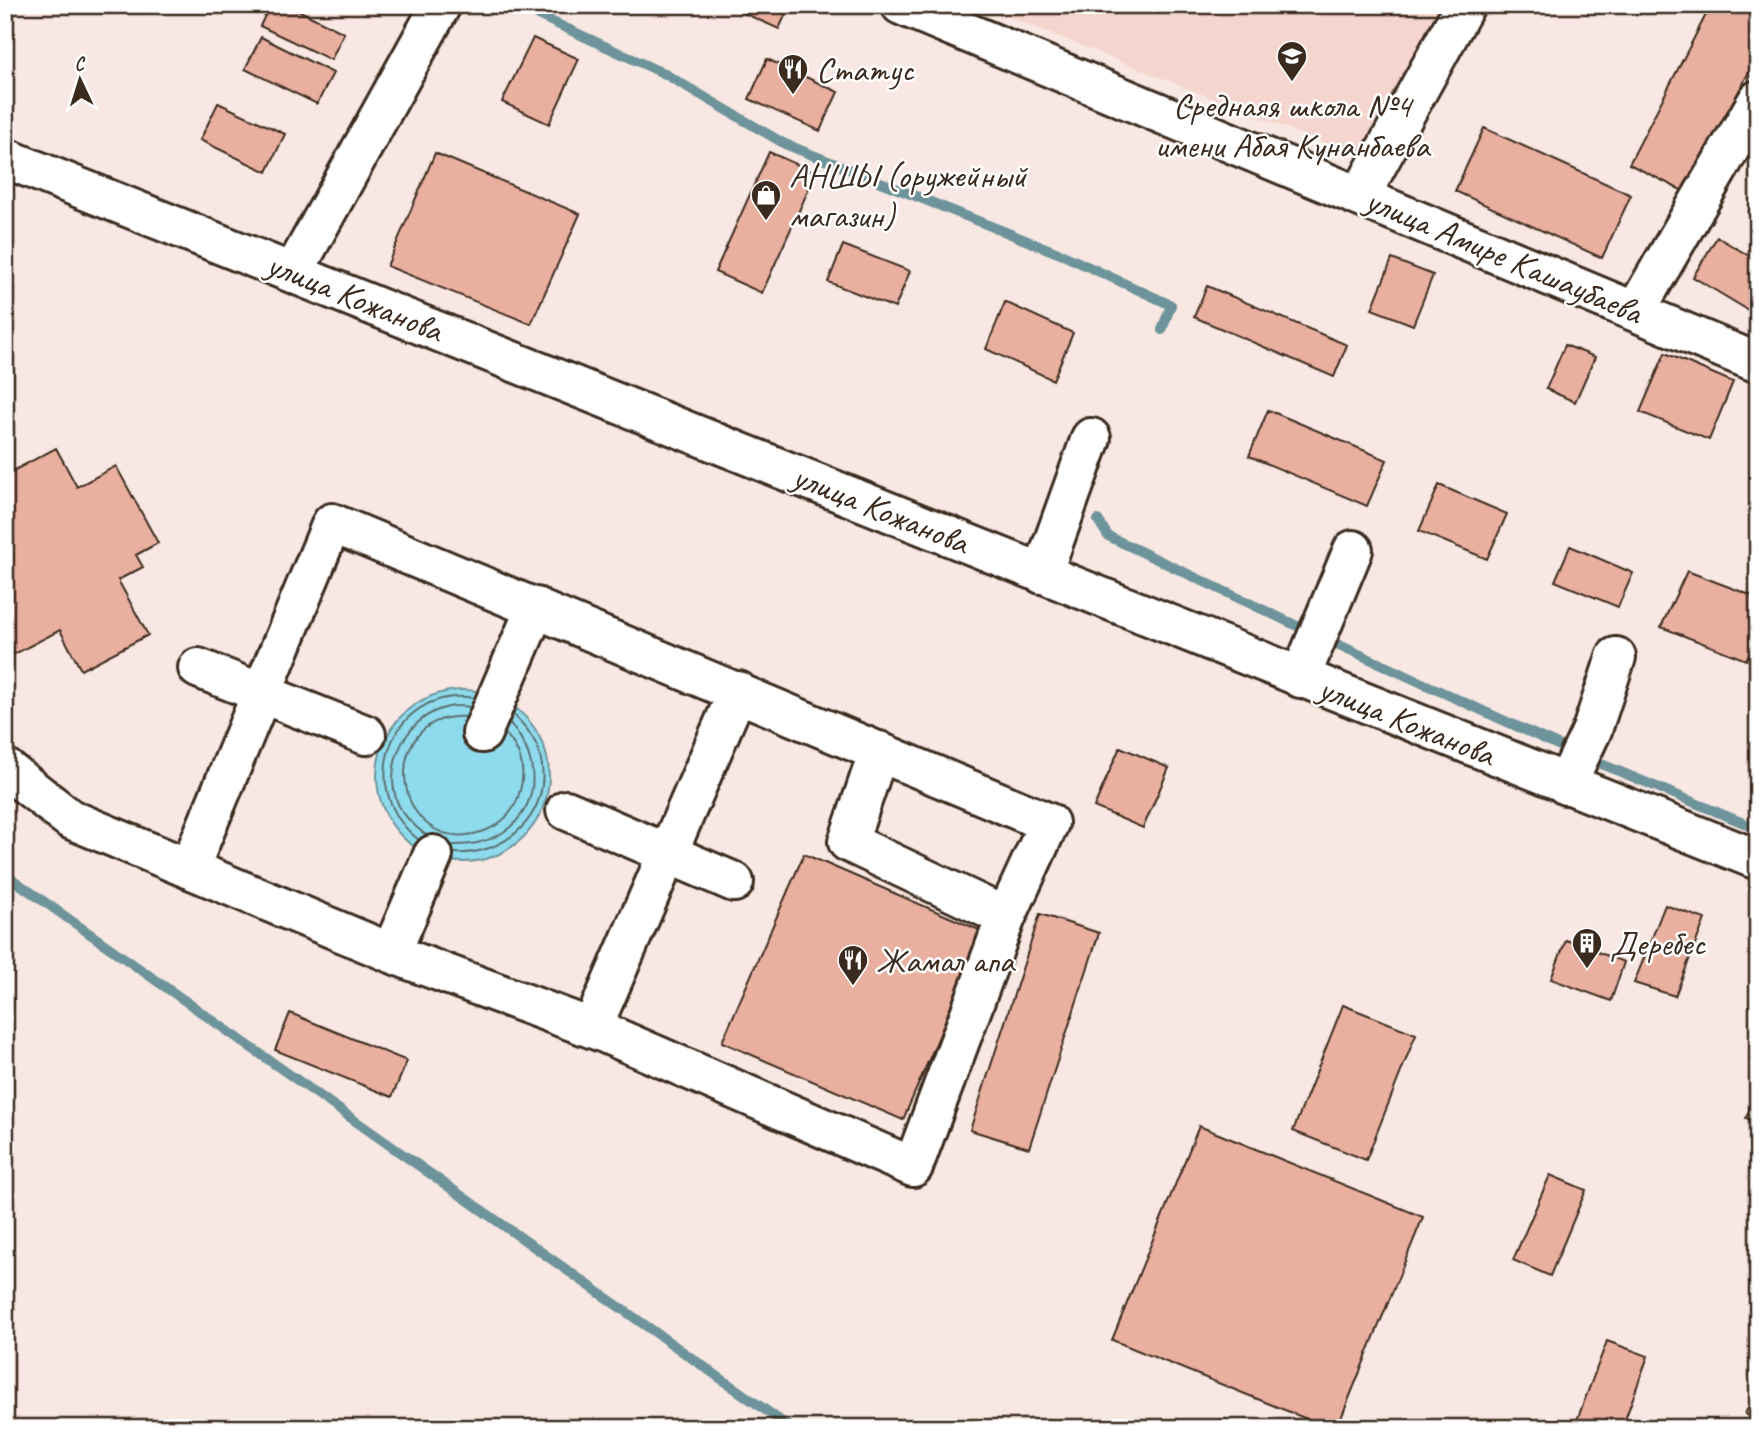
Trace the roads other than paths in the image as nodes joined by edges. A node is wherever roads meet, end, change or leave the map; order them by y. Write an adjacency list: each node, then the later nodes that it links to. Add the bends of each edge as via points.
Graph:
1 (440, 5): 7 (main road)
2 (901, 5): 6 (main road, улица Амире Кашаубаева)
3 (1465, 5): 6 (main road)
4 (1758, 100): 8 (main road)
5 (5, 158): 7 (main road, улица Кожанова)
6 (1360, 196): 8 (main road, улица Амире Кашаубаева)
7 (294, 271): 12 (main road, улица Кожанова)
8 (1636, 310): 9 (main road, улица Амире Кашаубаева)
9 (1758, 363)
10 (1091, 438): 12 (main road)
11 (1353, 550): 16 (main road)
12 (1042, 575): 16 (main road, улица Кожанова)
13 (536, 607): 17 (main road); 18 (main road, via 332,523); 19 (main road)
14 (1616, 657): 23 (main road, via 1592,730)
15 (198, 668): 18 (main road)
16 (1300, 678): 23 (main road, улица Кожанова)
17 (738, 691): 21 (main road); 25 (main road)
18 (261, 694): 20 (main road); 28 (main road)
19 (482, 733)
20 (366, 735)
21 (879, 751): 30 (main road, via 848,842); 30 (main road, via 1049,823)
22 (5, 768): 28 (main road, via 70,820)
23 (1566, 785): 27 (main road, улица Кожанова)
24 (566, 810): 25 (main road)
25 (667, 854): 29 (main road); 32 (main road)
26 (433, 855): 31 (main road)
27 (1758, 859)
28 (188, 869): 31 (main road)
29 (734, 882)
30 (1006, 917): 32 (main road, via 913,1167)
31 (391, 953): 32 (main road)
32 (592, 1028)

